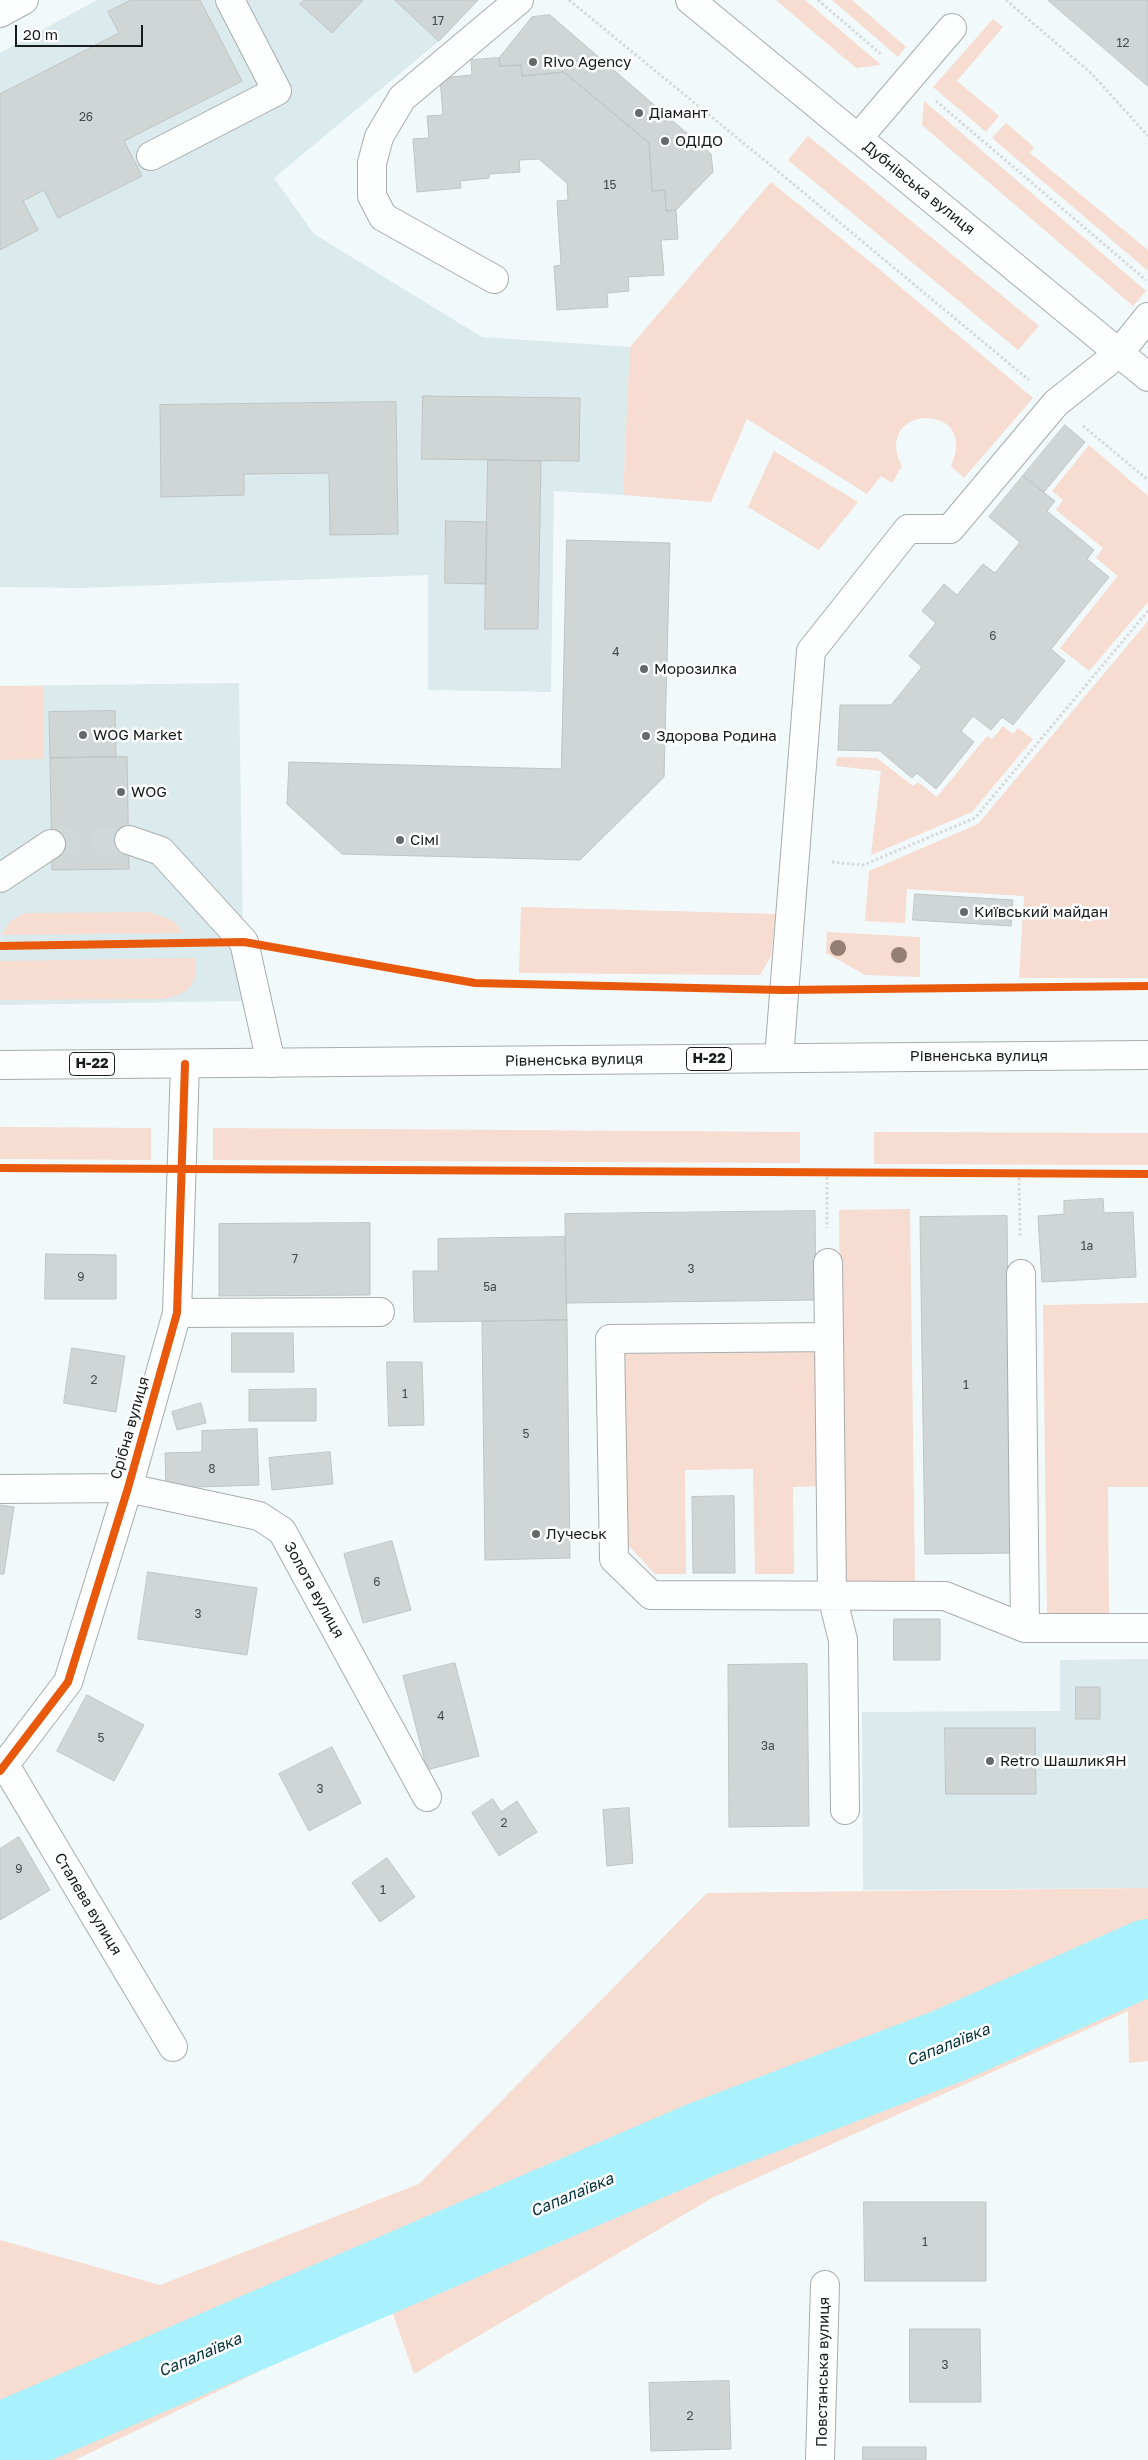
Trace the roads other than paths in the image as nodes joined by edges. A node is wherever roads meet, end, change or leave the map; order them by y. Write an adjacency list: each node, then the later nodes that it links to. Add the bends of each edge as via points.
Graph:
1 (24, 0): 5 (street)
2 (230, 0): 8 (street, via 276,91)
3 (519, 0): 9 (street, via 402,98 379,138 372,163 372,196 382,217)
4 (690, 0): 7 (street, Дубнівська вулиця)
5 (0, 13)
6 (952, 28): 7 (street)
7 (858, 138): 11 (street, Дубнівська вулиця)
8 (151, 156)
9 (494, 279)
10 (1148, 317): 11 (street)
11 (1119, 353): 12 (street, Дубнівська вулиця); 17 (street, via 1056,403 950,529 908,529 811,651)
12 (1148, 377)
13 (129, 840): 18 (street, via 160,851 244,942)
14 (51, 844): 15 (street)
15 (0, 878)
16 (1148, 1055): 17 (street, Рівненська вулиця / Н-22)
17 (779, 1058): 18 (street, Рівненська вулиця / Н-22)
18 (271, 1062): 19 (street, Рівненська вулиця / Н-22)
19 (185, 1064): 20 (street, Рівненська вулиця / Н-22); 24 (street, Срібна вулиця)
20 (0, 1065)
21 (828, 1263): 25 (street)
22 (1021, 1274): 29 (street)
23 (380, 1312): 24 (street)
24 (177, 1313): 26 (street, Срібна вулиця)
25 (829, 1337): 28 (street); 28 (street, via 610,1339 614,1559 652,1595)
26 (128, 1488): 27 (street, Золота вулиця); 31 (street, Срібна вулиця, via 68,1682); 32 (street, Золота вулиця, via 260,1516 282,1531)
27 (0, 1489)
28 (832, 1596): 29 (street, via 944,1596); 33 (street, via 843,1640)
29 (1025, 1628): 30 (street)
30 (1148, 1628)
31 (2, 1768): 34 (street, Сталева вулиця)
32 (427, 1797)
33 (845, 1810)
34 (173, 2047)
35 (825, 2285): 36 (street, Повстанська вулиця)
36 (820, 2460)

